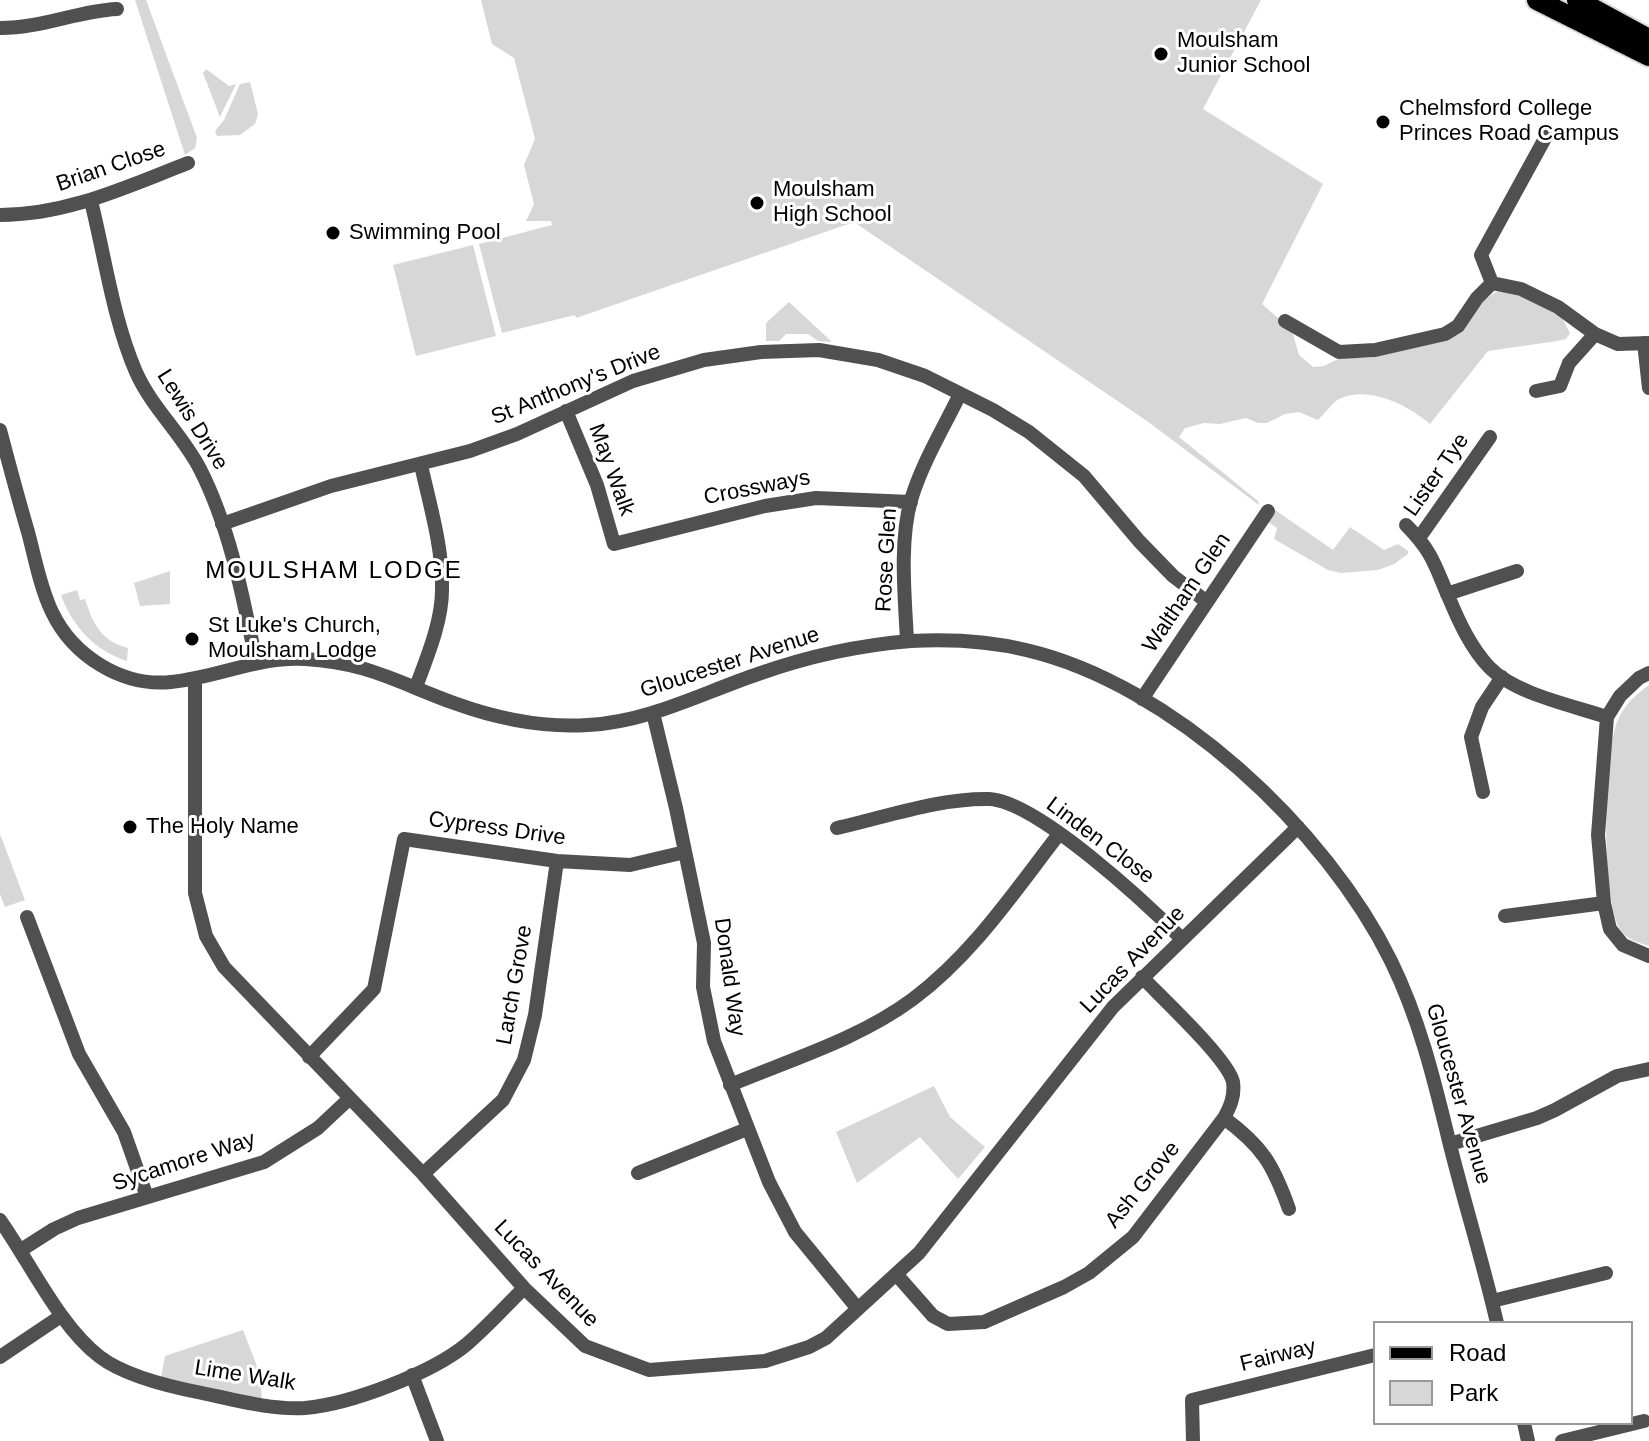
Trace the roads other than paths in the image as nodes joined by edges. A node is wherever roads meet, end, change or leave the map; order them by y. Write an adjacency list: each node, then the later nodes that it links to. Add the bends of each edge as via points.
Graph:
1 (1537, 0): 6 (main road)
2 (1577, 0): 5 (main road)
3 (117, 9): 4 (street)
4 (0, 28)
5 (1649, 39)
6 (1649, 56)
7 (1549, 131): 11 (street, via 1481,255)
8 (188, 163): 9 (street, Brian Close)
9 (91, 201): 10 (street, Brian Close, via 38,214); 25 (street, Lewis Drive, via 136,371 199,466)
10 (0, 215)
11 (1492, 283): 12 (street, via 1458,326 1445,334 1375,350 1339,352); 13 (street, via 1521,289 1558,307)
12 (1285, 321)
13 (1595, 334): 14 (street, via 1618,344); 16 (street, via 1569,363 1560,386)
14 (1646, 343): 15 (street)
15 (1649, 388)
16 (1536, 391)
17 (960, 394): 18 (street, St Anthony's Drive, via 878,360 819,350 761,352 704,360 633,381); 23 (street, Rose Glen); 31 (street, St Anthony's Drive, via 1029,432 1084,476 1173,576)
18 (566, 411): 22 (street, St Anthony's Drive, via 505,438); 28 (street, May Walk, via 597,485)
19 (0, 430): 21 (street, Gloucester Avenue)
20 (1490, 437): 27 (street, Lister Tye)
21 (3, 452): 36 (street, Gloucester Avenue, via 48,602 77,647 108,670 130,678 165,683)
22 (421, 465): 25 (street, St Anthony's Drive, via 331,486); 37 (street, via 443,592)
23 (911, 502): 28 (street, Crossways, via 816,498); 32 (street, Rose Glen, via 904,585)
24 (1268, 511): 31 (street, Waltham Glen)
25 (222, 524): 33 (street, Lewis Drive)
26 (1406, 525): 27 (street, Lister Tye)
27 (1419, 538): 30 (street, Lister Tye)
28 (614, 544)
29 (1517, 571): 30 (street)
30 (1447, 594): 35 (street, Lister Tye, via 1473,647)
31 (1207, 602): 38 (street, Waltham Glen)
32 (907, 641): 38 (street, Gloucester Avenue, via 993,643 1028,650 1102,677); 39 (street, Gloucester Avenue, via 839,651 759,673)
33 (256, 661): 36 (street, Gloucester Avenue); 37 (street, Gloucester Avenue, via 344,662)
34 (1649, 673): 40 (street, via 1620,696)
35 (1502, 677): 40 (street, Lister Tye, via 1543,697); 41 (street, via 1471,737)
36 (195, 679): 53 (street, Lucas Avenue, via 199,914 224,967)
37 (416, 687): 39 (street, Gloucester Avenue, via 533,724 593,725)
38 (1142, 699): 42 (street, Gloucester Avenue, via 1229,761)
39 (653, 713): 45 (street, Donald Way)
40 (1607, 717): 47 (street, via 1598,835)
41 (1483, 792)
42 (1298, 827): 50 (street, Lucas Avenue); 59 (street, Gloucester Avenue, via 1340,876 1393,963 1437,1086)
43 (837, 828): 44 (street, Linden Close, via 956,801 993,799)
44 (1059, 834): 50 (street, Linden Close, via 1143,900); 55 (street, via 987,928 912,999 819,1050)
45 (685, 852): 46 (street, Cypress Drive, via 630,865); 55 (street, Donald Way, via 704,943 703,987)
46 (557, 861): 53 (street, Cypress Drive, via 404,839 374,989); 61 (street, Larch Grove, via 524,1060 503,1100)
47 (1604, 903): 48 (street); 51 (street, via 1610,929 1623,945)
48 (1505, 916)
49 (27, 917): 62 (street, via 79,1054 124,1132)
50 (1182, 939): 52 (street, Lucas Avenue)
51 (1649, 956)
52 (1142, 977): 57 (street, Ash Grove, via 1228,1070 1233,1093); 67 (street, Lucas Avenue, via 936,1233)
53 (309, 1057): 56 (street, Lucas Avenue)
54 (1649, 1069): 59 (street, via 1617,1076 1537,1118)
55 (730, 1085): 58 (street, Donald Way)
56 (350, 1098): 61 (street, Lucas Avenue); 62 (street, Sycamore Way, via 318,1128 264,1162)
57 (1224, 1118): 63 (street, via 1262,1150); 67 (street, Ash Grove, via 1133,1237 1064,1287 984,1322 948,1324 933,1316)
58 (747, 1129): 60 (street); 70 (street, Donald Way, via 795,1232)
59 (1450, 1144): 69 (street, Gloucester Avenue)
60 (638, 1173)
61 (423, 1174): 68 (street, Lucas Avenue)
62 (147, 1197): 65 (street, Sycamore Way, via 78,1218)
63 (1289, 1209)
64 (0, 1220): 65 (street, Lime Walk)
65 (21, 1250): 71 (street, Lime Walk)
66 (1606, 1273): 69 (street)
67 (896, 1274): 70 (street, Lucas Avenue)
68 (524, 1288): 70 (street, Lucas Avenue, via 585,1346 649,1370 780,1359 826,1338); 75 (street, Lime Walk, via 467,1343)
69 (1492, 1301): 72 (street, Gloucester Avenue)
70 (858, 1309)
71 (61, 1316): 74 (street); 75 (street, Lime Walk, via 100,1357 142,1377 251,1403 304,1408 361,1396)
72 (1497, 1321)
73 (1373, 1355): 80 (street, Fairway, via 1192,1400)
74 (0, 1357)
75 (412, 1375): 79 (street)
76 (1644, 1421): 77 (street)
77 (1633, 1424)
78 (1628, 1425): 81 (street)
79 (437, 1441)
80 (1193, 1441)
81 (1562, 1441)

